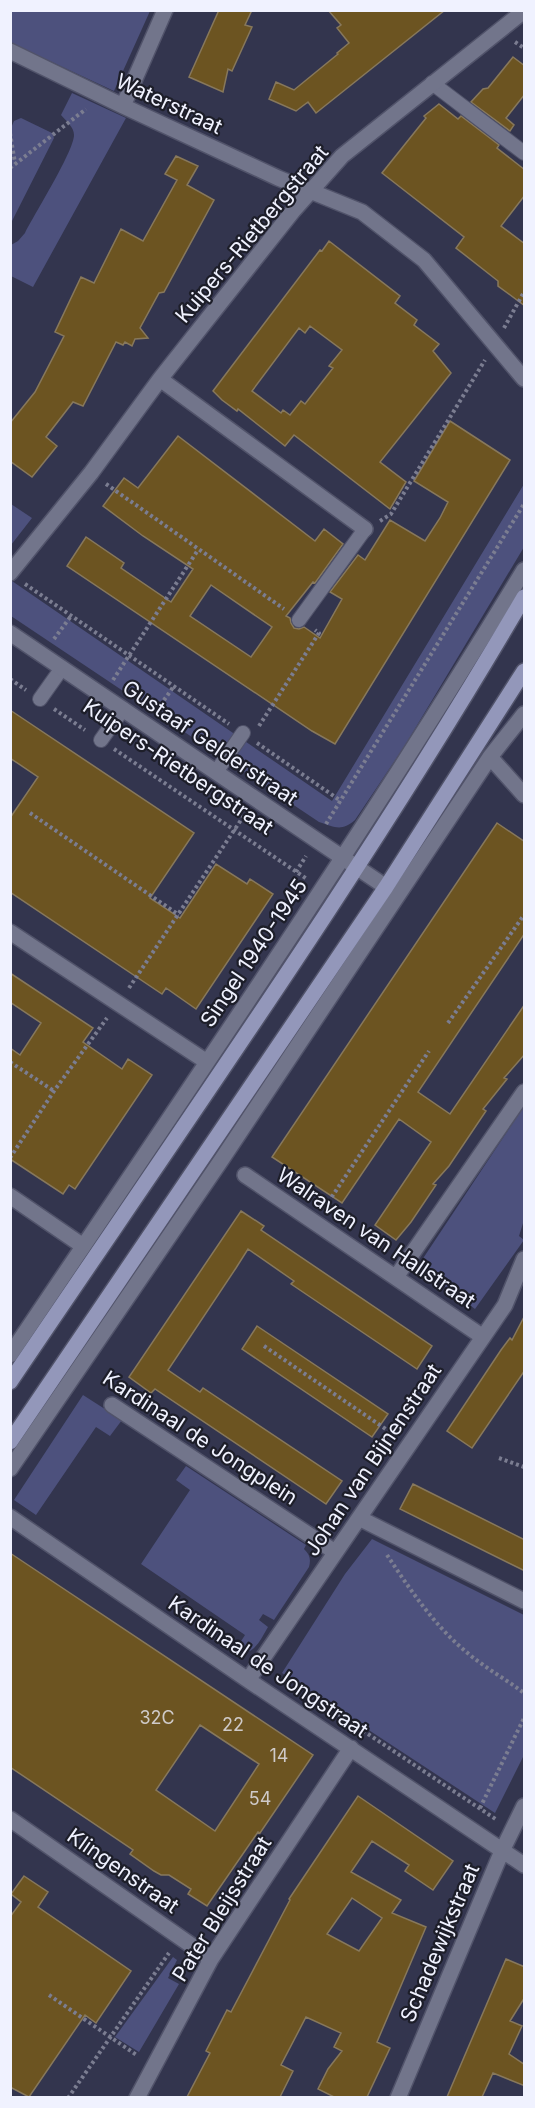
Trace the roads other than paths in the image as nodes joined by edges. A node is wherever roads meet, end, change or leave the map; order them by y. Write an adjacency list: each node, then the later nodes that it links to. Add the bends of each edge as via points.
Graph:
1 (165, 10): 5 (street)
2 (525, 11): 4 (street, Kuipers-Rietbergstraat)
3 (10, 51): 5 (street, Waterstraat)
4 (432, 83): 6 (lane); 7 (street, Kuipers-Rietbergstraat, via 342,156)
5 (123, 106): 7 (street, Waterstraat)
6 (525, 153)
7 (312, 190): 8 (street, Kuipers-Rietbergstraat); 9 (street, Waterstraat, via 362,212 424,260)
8 (160, 379): 10 (street); 12 (street, Kuipers-Rietbergstraat)
9 (525, 379)
10 (365, 529): 14 (lane)
11 (525, 570): 26 (street, Singel 1940-1945)
12 (15, 577)
13 (525, 597): 27 (main road, Singel 1940-1945)
14 (299, 620)
15 (10, 633): 16 (street, Gustaaf Gelderstraat)
16 (62, 668): 18 (lane); 19 (street, Gustaaf Gelderstraat)
17 (525, 671): 28 (main road)
18 (40, 699)
19 (123, 709): 22 (lane); 24 (street, Gustaaf Gelderstraat)
20 (525, 714): 23 (street)
21 (247, 736): 24 (lane)
22 (101, 740)
23 (490, 757): 25 (street); 42 (street)
24 (216, 772): 26 (street, Gustaaf Gelderstraat)
25 (525, 795)
26 (343, 858): 27 (street, Gustaaf Gelderstraat); 30 (street, Singel 1940-1945)
27 (357, 867): 28 (street, Gustaaf Gelderstraat); 39 (main road, Singel 1940-1945)
28 (386, 887): 41 (main road)
29 (10, 932): 30 (street)
30 (207, 1062): 34 (street, Singel 1940-1945)
31 (525, 1092): 36 (street)
32 (245, 1175): 36 (street, Walraven van Hallstraat)
33 (10, 1196): 34 (street)
34 (83, 1246): 38 (street, Singel 1940-1945)
35 (525, 1259): 37 (street, Johan van Bijnenstraat, via 505,1305)
36 (396, 1277): 37 (street, Walraven van Hallstraat)
37 (483, 1337): 44 (street, Johan van Bijnenstraat)
38 (10, 1355)
39 (10, 1382)
40 (112, 1405): 45 (street, Kardinaal de Jongplein)
41 (10, 1442)
42 (10, 1469)
43 (10, 1517): 47 (street, Kardinaal de Jongstraat)
44 (358, 1518): 45 (street, Johan van Bijnenstraat); 46 (street)
45 (335, 1552): 47 (street, Johan van Bijnenstraat)
46 (525, 1601)
47 (248, 1680): 48 (street, Kardinaal de Jongstraat)
48 (351, 1748): 51 (street, Kardinaal de Jongstraat); 53 (street, Pater Bleijsstraat)
49 (525, 1806): 51 (street, Schadewijkstraat)
50 (10, 1818): 53 (street, Klingenstraat)
51 (502, 1851): 52 (street); 55 (street, Schadewijkstraat)
52 (525, 1865)
53 (211, 1959): 54 (street, Pater Bleijsstraat)
54 (138, 2097)
55 (398, 2097)

